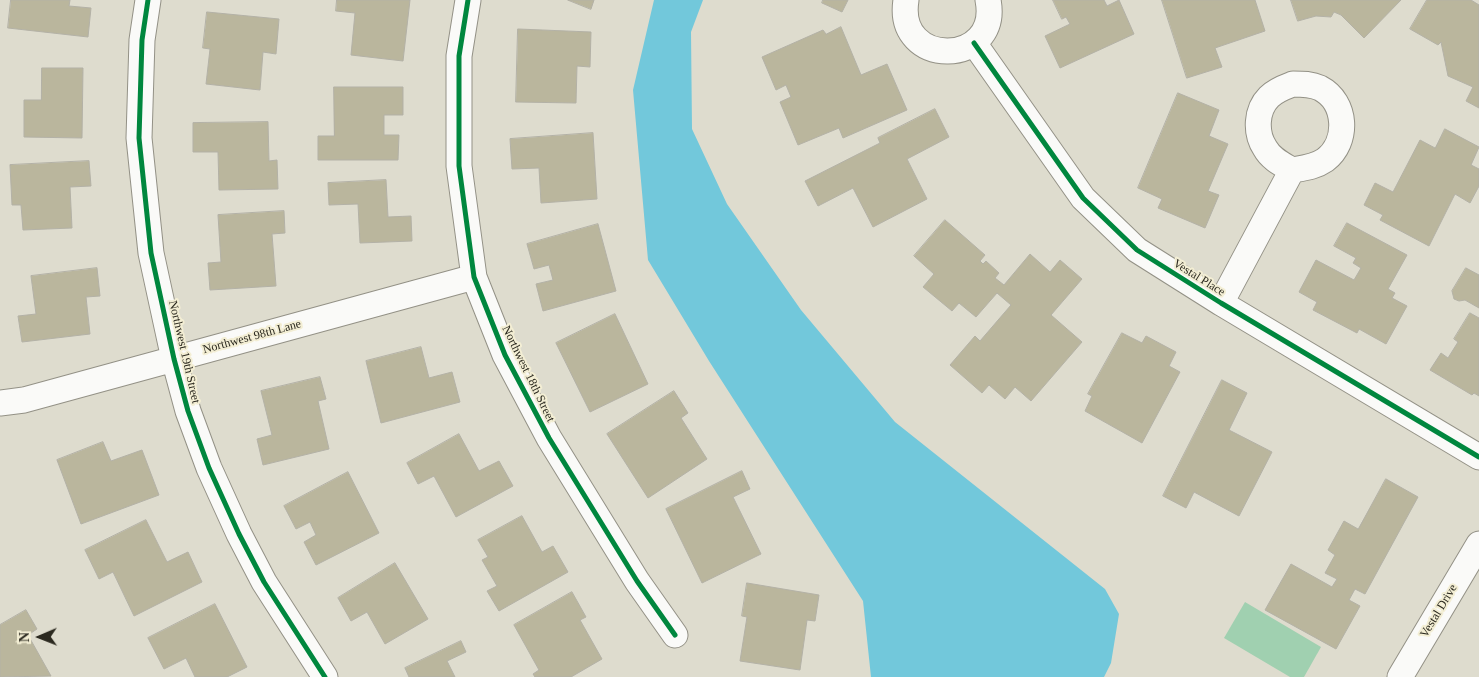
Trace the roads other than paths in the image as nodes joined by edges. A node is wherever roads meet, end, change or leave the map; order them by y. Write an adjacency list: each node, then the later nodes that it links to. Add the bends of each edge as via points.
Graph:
1 (148, 0): 9 (street, Northwest 19th Street, via 142,40 139,138 152,253)
2 (468, 0): 7 (street, Northwest 18th Street, via 459,56 458,166)
3 (906, 0): 5 (street, via 910,30 919,42 932,50 946,52 961,50)
4 (988, 0): 5 (street, via 988,21)
5 (974, 43): 8 (street, Vestal Place, via 1083,198 1137,250)
6 (1292, 170): 8 (street)
7 (474, 277): 9 (street, Northwest 98th Lane); 13 (street, Northwest 18th Street, via 505,355 549,438 637,581)
8 (1221, 303): 11 (street, Vestal Place)
9 (174, 358): 10 (street, Northwest 98th Lane, via 24,400); 14 (street, Northwest 19th Street, via 188,411 209,468 239,534 264,582)
10 (0, 403)
11 (1479, 457)
12 (1479, 544): 15 (street, Vestal Drive)
13 (675, 635)
14 (325, 677)
15 (1400, 677)

